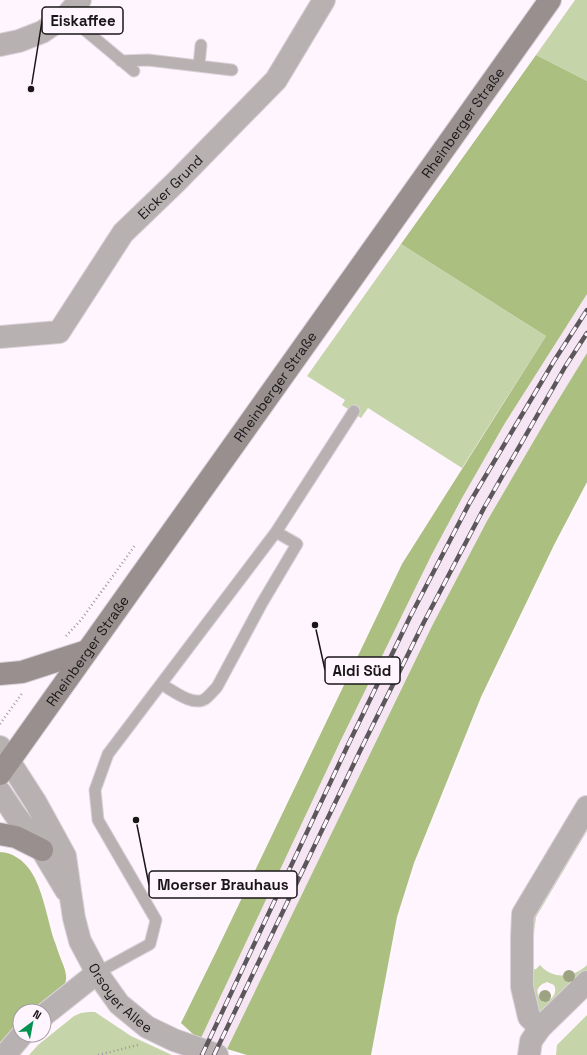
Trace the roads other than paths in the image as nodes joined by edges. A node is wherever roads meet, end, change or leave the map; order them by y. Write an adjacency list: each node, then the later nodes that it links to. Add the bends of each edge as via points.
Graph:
1 (324, 0): 10 (street, Eicker Grund, via 276,80 123,233 59,332)
2 (550, 0): 13 (main road, Rheinberger Straße)
3 (73, 8): 4 (street, via 42,32); 6 (lane)
4 (0, 45)
5 (201, 45): 7 (lane)
6 (121, 61): 7 (lane, via 148,60); 9 (lane)
7 (199, 65): 8 (lane)
8 (232, 70)
9 (134, 71)
10 (0, 337)
11 (354, 410): 12 (lane)
12 (276, 532): 15 (lane); 15 (lane, via 297,544 217,687 206,699 194,701)
13 (87, 651): 14 (main road, via 22,672); 16 (main road, Rheinberger Straße)
14 (0, 674)
15 (161, 684): 22 (lane, via 108,754 95,790 98,820 156,920 150,944)
16 (3, 760): 21 (street, Orsoyer Allee, via 36,803 65,856)
17 (0, 792): 20 (street, Orsoyer Allee)
18 (587, 807): 25 (street, via 523,914 522,987 529,1017)
19 (0, 834): 20 (main road, via 16,837)
20 (42, 850): 21 (street, Orsoyer Allee)
21 (71, 898): 22 (street, Orsoyer Allee, via 80,941)
22 (97, 974): 24 (street); 28 (street, Orsoyer Allee, via 119,1004 147,1027)
23 (587, 982): 25 (street)
24 (52, 1009)
25 (540, 1028): 29 (street, via 531,1041)
26 (15, 1043): 27 (street)
27 (5, 1055)
28 (216, 1055)
29 (529, 1055)

